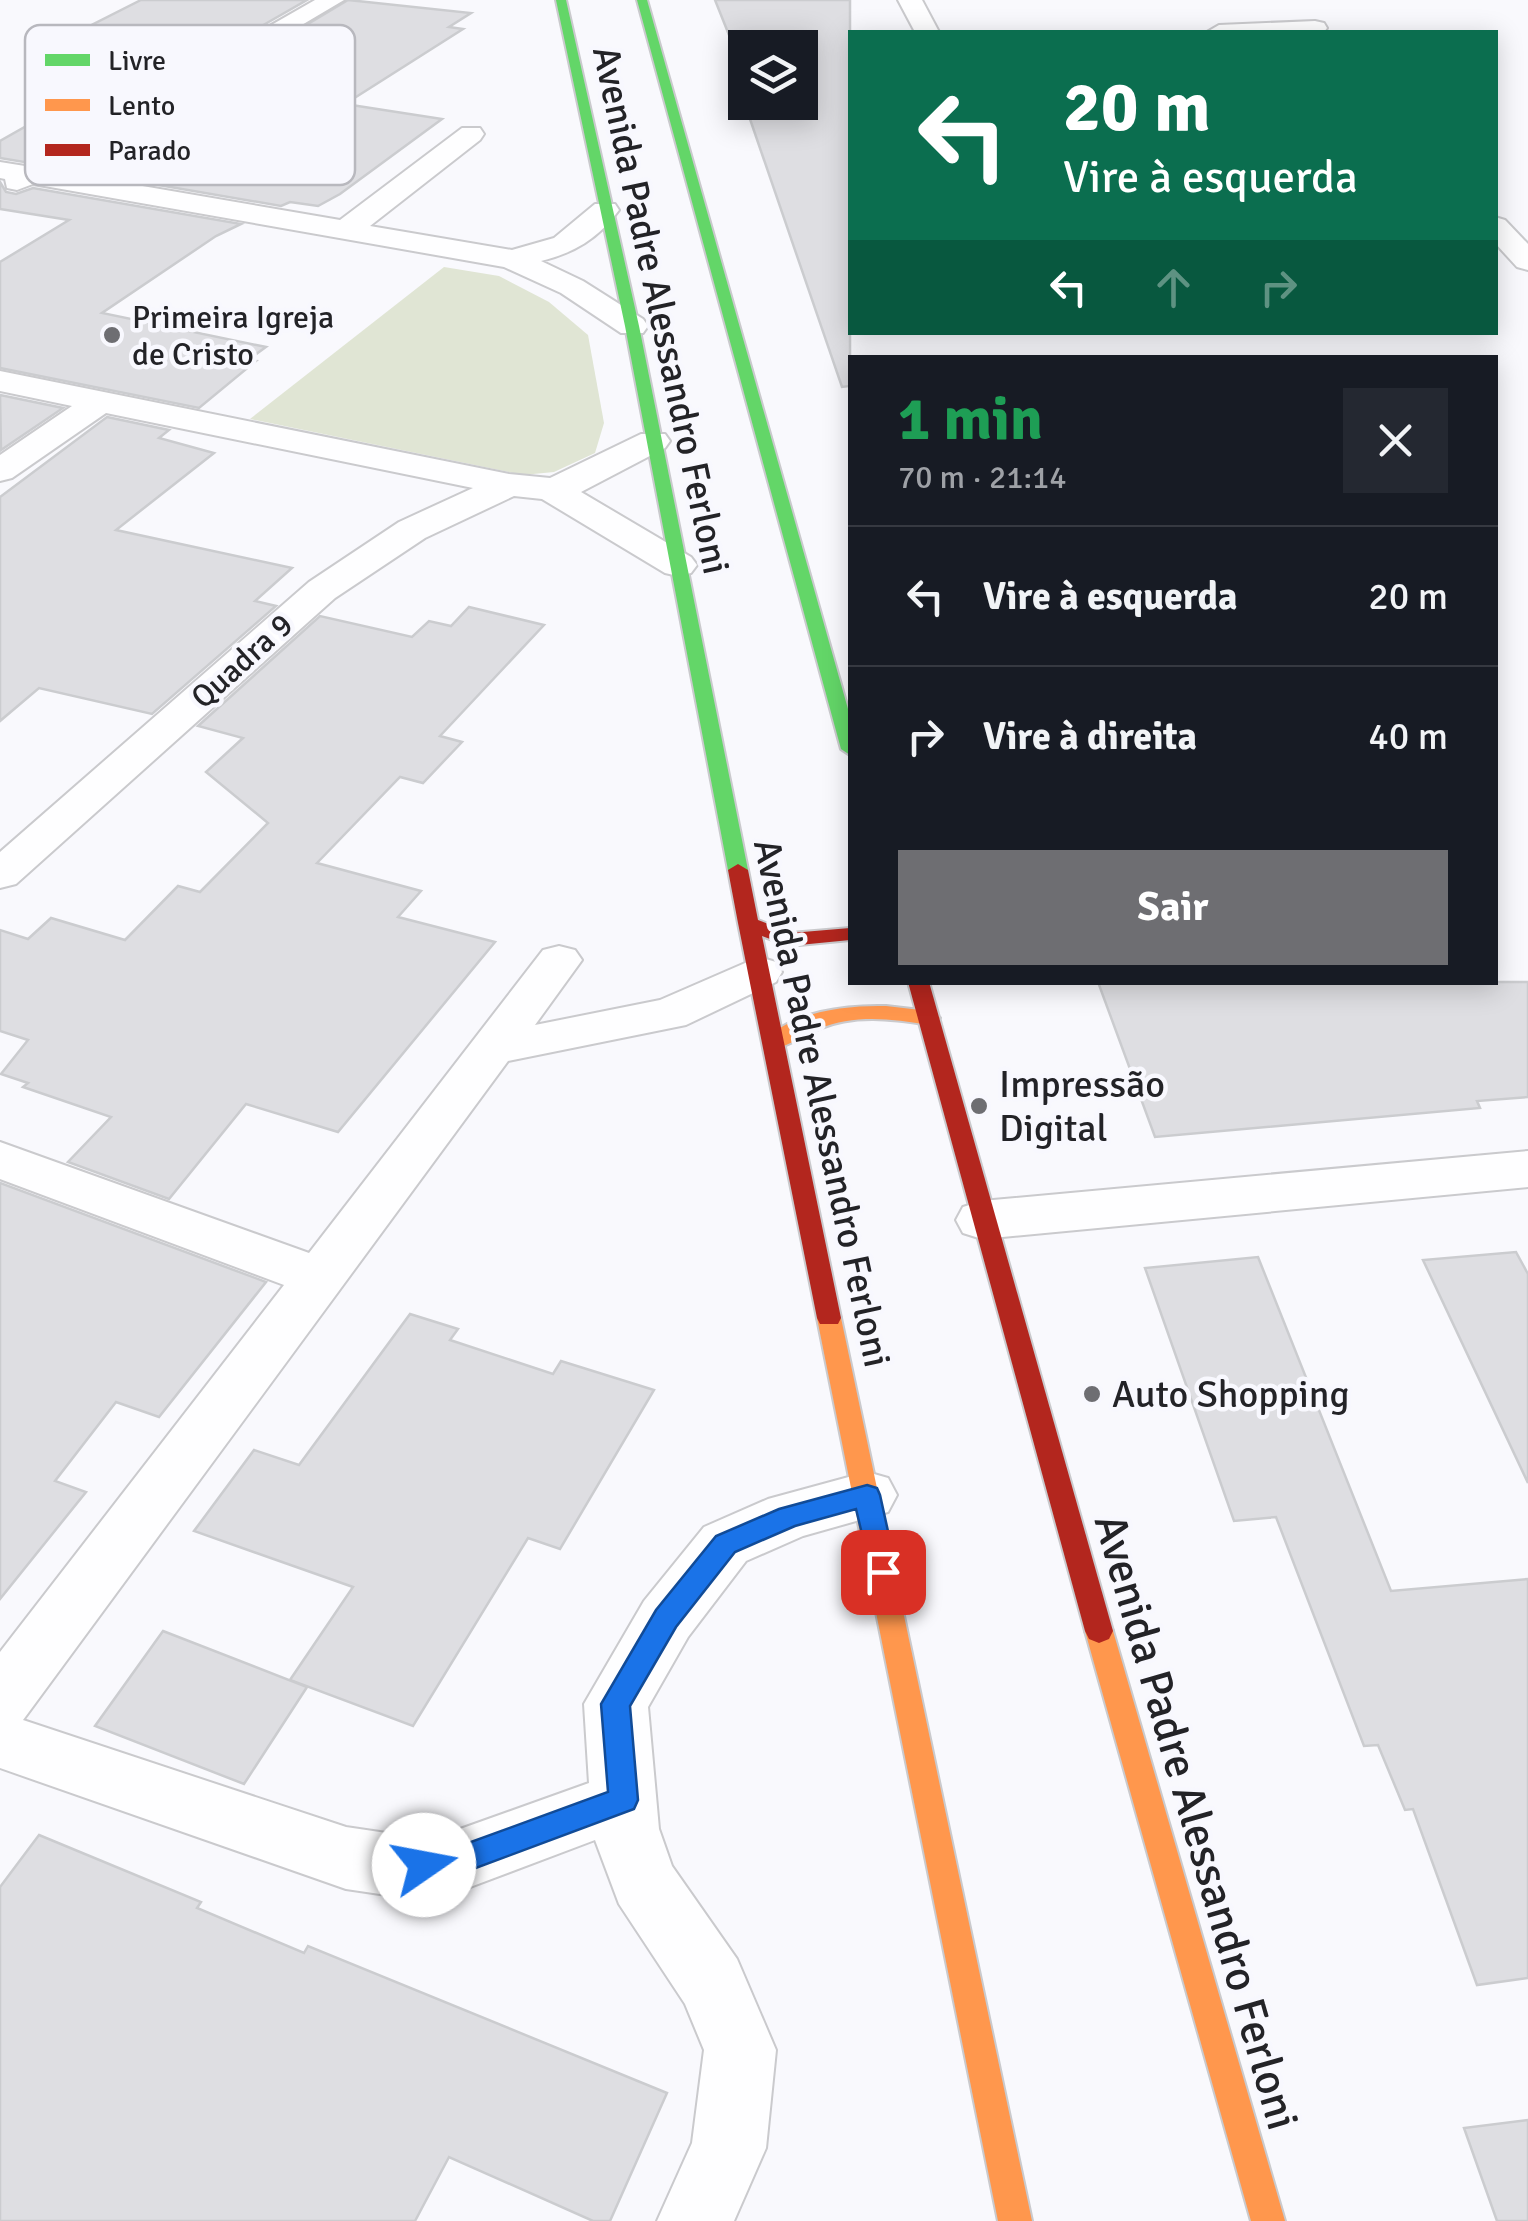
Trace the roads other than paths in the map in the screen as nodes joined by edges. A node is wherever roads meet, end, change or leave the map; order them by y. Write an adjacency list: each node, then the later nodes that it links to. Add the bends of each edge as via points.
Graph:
1 (332, 0): 6 (street)
2 (561, 0): 15 (main road, Avenida Padre Alessandro Ferloni)
3 (642, 0): 28 (main road, Avenida Padre Alessandro Ferloni)
4 (910, 0): 7 (street)
5 (1288, 0): 8 (street)
6 (289, 25)
7 (925, 30)
8 (1316, 30)
9 (471, 134): 16 (street)
10 (0, 170): 11 (street)
11 (25, 175)
12 (25, 179): 14 (street)
13 (83, 185): 16 (street)
14 (0, 192)
15 (605, 210): 18 (street, via 566,247); 20 (main road, Avenida Padre Alessandro Ferloni)
16 (346, 230): 18 (street)
17 (1498, 231): 19 (street)
18 (512, 259): 20 (street)
19 (1523, 272)
20 (632, 326): 23 (main road, Avenida Padre Alessandro Ferloni)
21 (0, 381): 22 (street)
22 (101, 401): 24 (street); 25 (street)
23 (654, 441): 26 (street); 27 (main road, Avenida Padre Alessandro Ferloni)
24 (0, 471)
25 (509, 485): 26 (street); 29 (street, Quadra 9, via 412,530 322,590)
26 (551, 490): 27 (street)
27 (678, 565): 30 (main road, Avenida Padre Alessandro Ferloni)
28 (848, 742)
29 (0, 875)
30 (748, 923): 31 (main road, via 789,940); 33 (main road, Avenida Padre Alessandro Ferloni)
31 (848, 934)
32 (559, 960): 37 (street)
33 (759, 972): 36 (main road, Avenida Padre Alessandro Ferloni); 37 (street, via 669,1014)
34 (919, 985): 35 (main road, Avenida Padre Alessandro Ferloni)
35 (929, 1018): 36 (main road, via 851,1009 812,1018); 40 (main road, Avenida Padre Alessandro Ferloni)
36 (775, 1042): 42 (main road, Avenida Padre Alessandro Ferloni)
37 (491, 1049): 41 (street)
38 (0, 1160): 41 (street)
39 (1528, 1170): 40 (street)
40 (982, 1220): 48 (main road, Avenida Padre Alessandro Ferloni)
41 (318, 1277): 43 (street)
42 (867, 1495): 45 (street, via 789,1516 725,1544 666,1619 616,1704); 47 (main road, Avenida Padre Alessandro Ferloni)
43 (0, 1700)
44 (0, 1740): 45 (street, via 346,1858 400,1866 449,1864)
45 (623, 1800): 46 (street, via 642,1882 712,1983 740,2050 729,2148)
46 (696, 2221)
47 (1016, 2221)
48 (1268, 2221)

